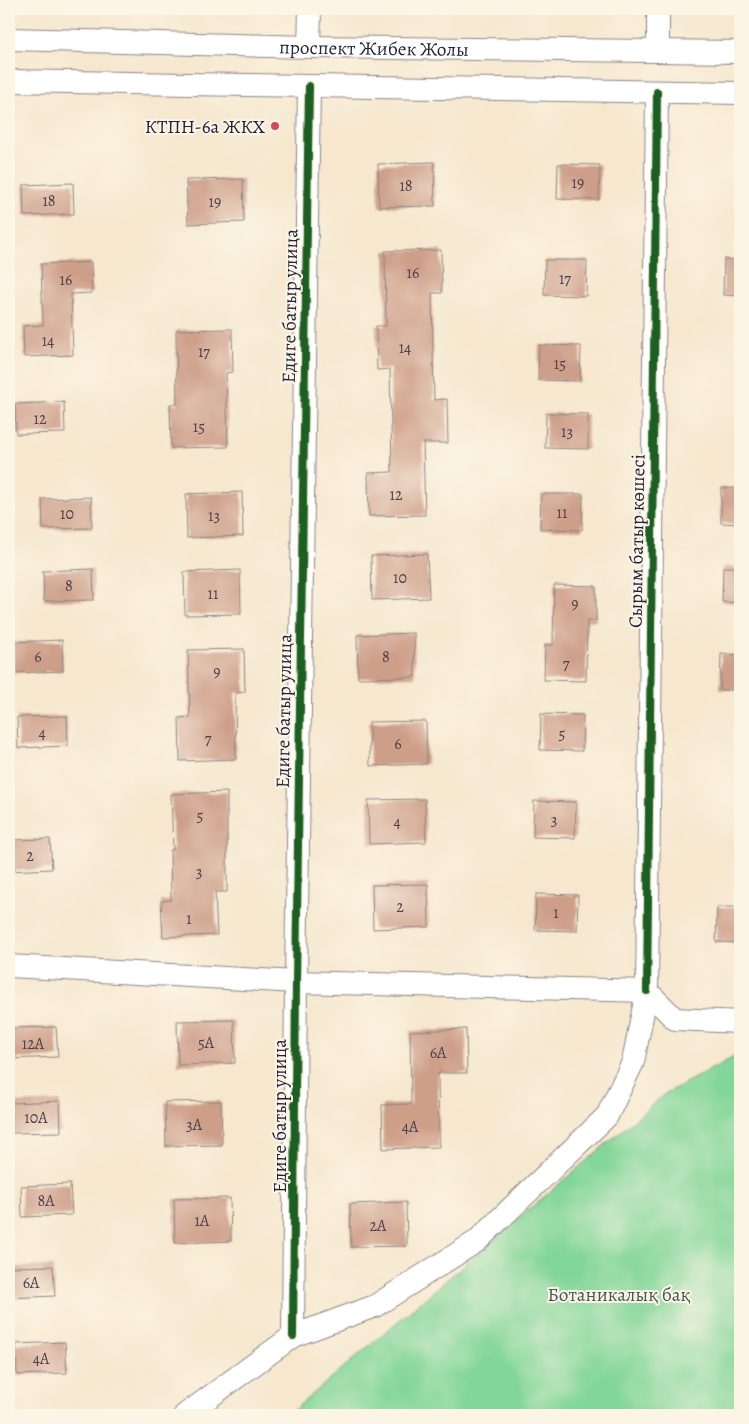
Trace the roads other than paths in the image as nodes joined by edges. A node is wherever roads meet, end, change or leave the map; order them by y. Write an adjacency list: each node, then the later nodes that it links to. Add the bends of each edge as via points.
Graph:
1 (310, 9): 4 (street)
2 (658, 9): 5 (street)
3 (9, 39): 4 (street, проспект Жибек Жолы)
4 (309, 47): 5 (street, проспект Жибек Жолы)
5 (658, 51): 6 (street, проспект Жибек Жолы)
6 (740, 52)
7 (9, 81): 8 (street, проспект Жибек Жолы)
8 (309, 86): 9 (street, проспект Жибек Жолы); 12 (street, Едиге батыр улица)
9 (658, 92): 10 (street, проспект Жибек Жолы); 13 (street, Сырым батыр көшесі)
10 (740, 94)
11 (9, 966): 12 (street)
12 (296, 982): 13 (street); 15 (street, Едиге батыр улица)
13 (647, 991): 14 (street, via 675,1019); 15 (street, Сырым батыр көшесі, via 633,1062 607,1116 477,1241 375,1306)
14 (740, 1022)
15 (293, 1336): 16 (street, Сырым батыр көшесі)
16 (185, 1415)

